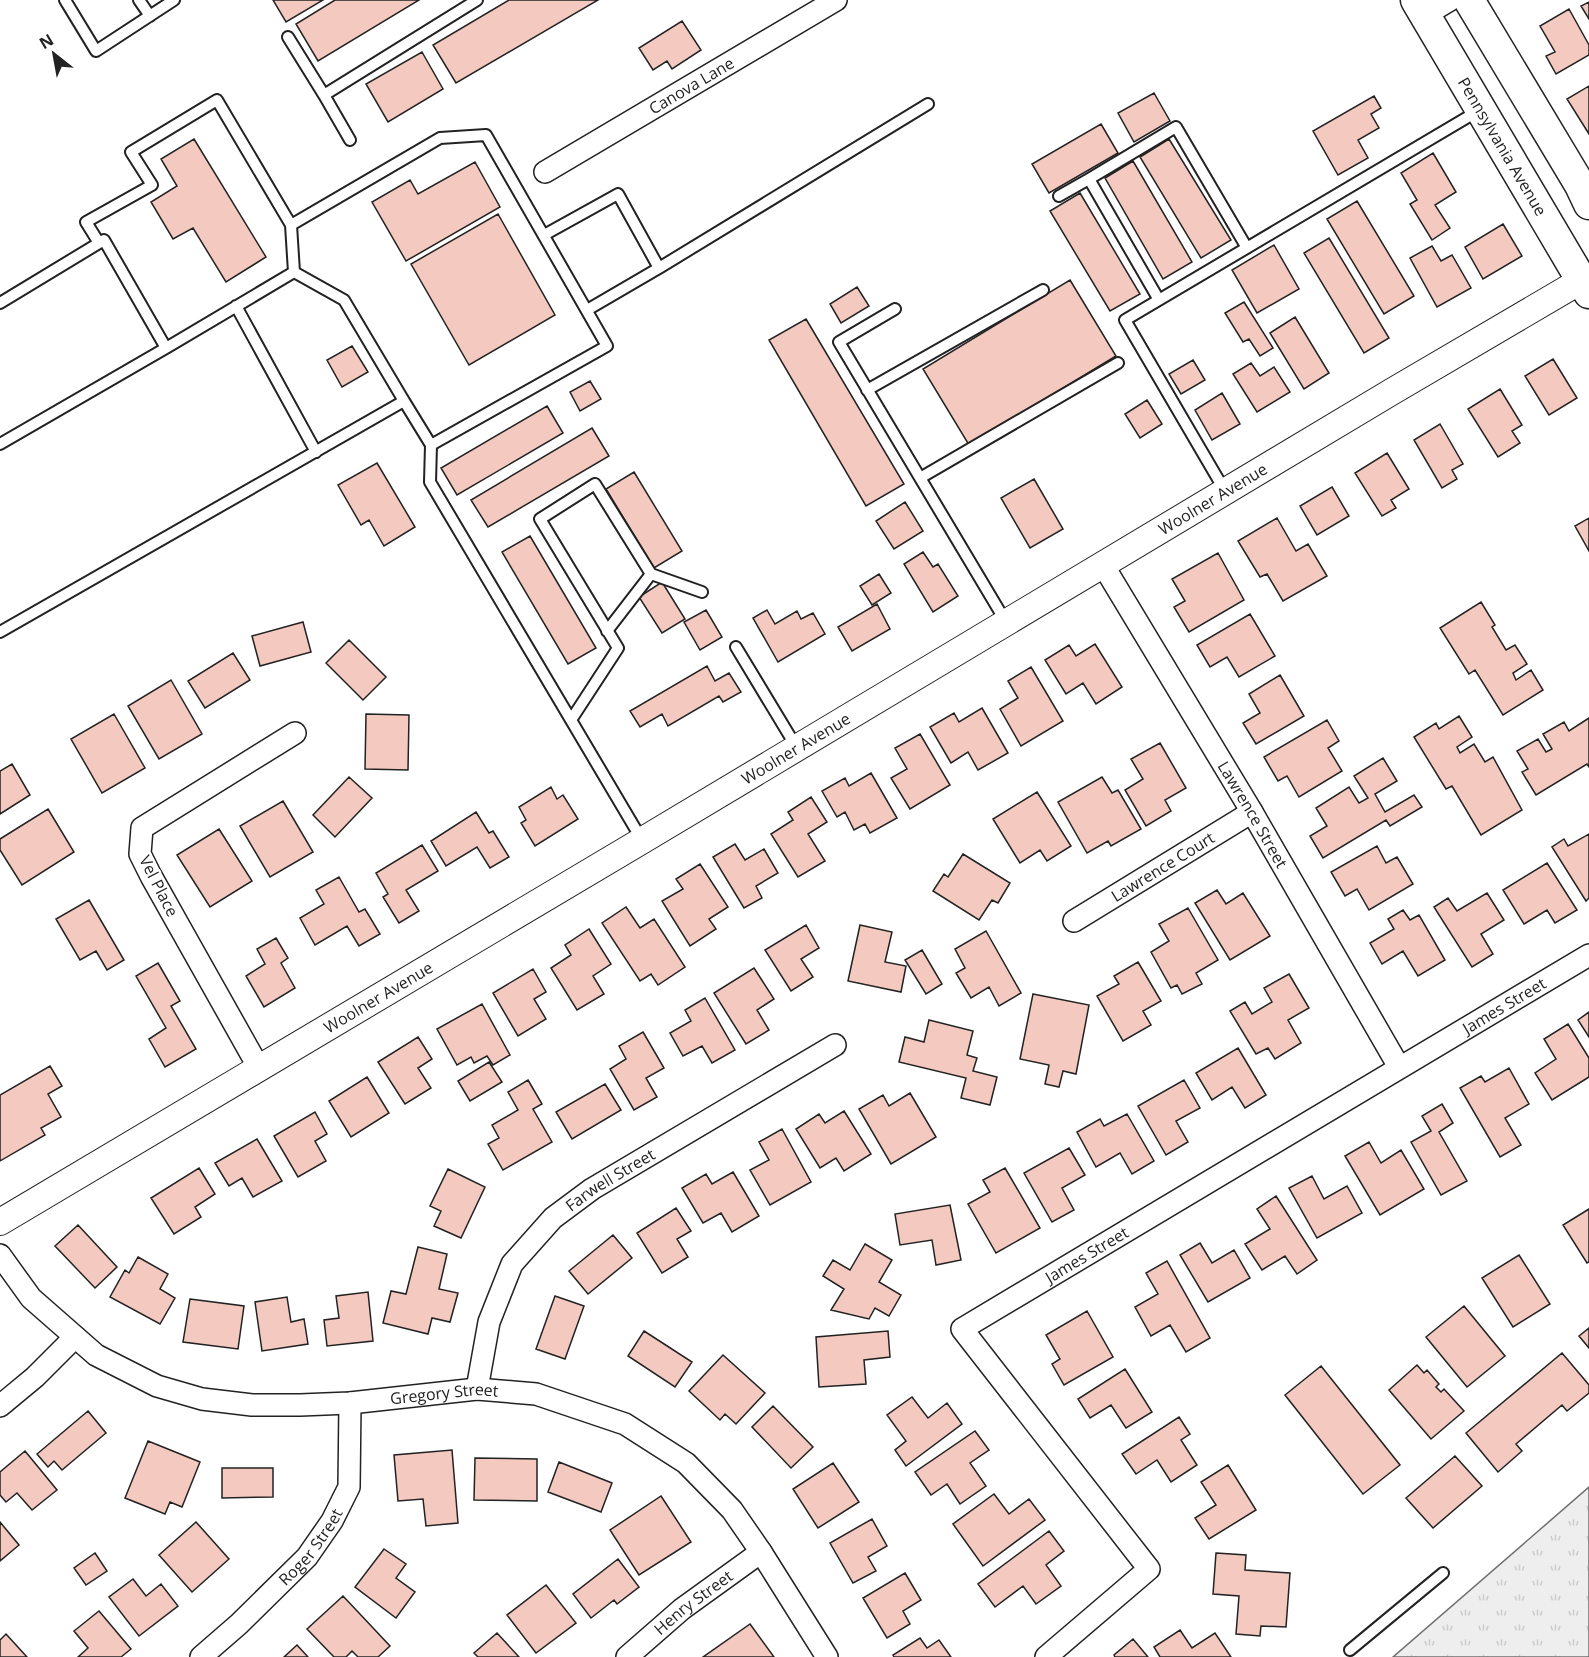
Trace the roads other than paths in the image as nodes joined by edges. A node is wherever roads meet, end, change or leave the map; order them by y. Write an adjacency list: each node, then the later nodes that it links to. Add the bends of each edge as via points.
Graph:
1 (65, 0): 8 (lane, via 96,51)
2 (139, 0): 8 (lane)
3 (174, 0): 8 (lane)
4 (477, 0): 10 (lane)
5 (1469, 0): 16 (main road)
6 (829, 2): 14 (street, Canova Lane)
7 (1430, 5): 12 (main road, Pennsylvania Avenue)
8 (150, 16)
9 (288, 37): 10 (lane)
10 (324, 95): 13 (lane)
11 (928, 105): 22 (lane)
12 (1481, 109): 21 (lane); 24 (main road, Pennsylvania Avenue)
13 (350, 140)
14 (545, 172)
15 (1089, 179): 17 (lane); 21 (lane, via 1176,127); 26 (lane)
16 (1586, 190)
17 (1059, 196)
18 (291, 225): 19 (lane, via 440,138 486,135); 20 (lane, via 217,100 131,152 152,185 86,222); 23 (lane)
19 (544, 235): 22 (lane, via 618,194); 30 (lane)
20 (99, 243): 27 (lane); 31 (lane, via 104,240)
21 (1247, 248): 26 (lane)
22 (658, 268): 30 (lane)
23 (294, 272): 28 (lane); 34 (lane, via 344,300)
24 (1586, 283): 39 (street, Woolner Avenue)
25 (1043, 290): 33 (lane)
26 (1160, 300): 39 (lane, via 1125,320)
27 (0, 303)
28 (236, 306): 31 (lane); 37 (lane)
29 (895, 309): 33 (lane, via 838,342)
30 (587, 310): 36 (lane, via 608,346)
31 (166, 348): 35 (lane)
32 (1118, 363): 38 (lane)
33 (867, 390): 38 (lane)
34 (404, 401): 36 (lane); 37 (lane)
35 (0, 444)
36 (431, 445): 47 (lane, via 430,482)
37 (316, 452): 45 (lane)
38 (920, 478): 43 (lane)
39 (1226, 491): 40 (street, Woolner Avenue)
40 (1103, 565): 43 (street, Woolner Avenue); 50 (street, Lawrence Street)
41 (651, 574): 42 (lane); 44 (lane); 44 (lane, via 595,484 540,519)
42 (702, 592)
43 (1006, 623): 49 (street, Woolner Avenue)
44 (608, 631): 47 (lane, via 618,648)
45 (0, 632)
46 (736, 647): 49 (lane)
47 (571, 720): 51 (lane)
48 (295, 733): 56 (street, Vel Place, via 142,828 140,854)
49 (797, 748): 51 (street, Woolner Avenue)
50 (1252, 812): 52 (street, Lawrence Court); 55 (street, Lawrence Street)
51 (643, 840): 56 (street, Woolner Avenue)
52 (1074, 921)
53 (1589, 955): 55 (street, James Street)
54 (835, 1045): 60 (street, Farwell Street, via 592,1189 553,1218 512,1264 489,1322)
55 (1399, 1067): 69 (street, James Street, via 962,1329 1149,1569)
56 (259, 1068): 57 (street, Woolner Avenue)
57 (0, 1222)
58 (0, 1255): 59 (street, Gregory Street, via 31,1298)
59 (75, 1337): 61 (street, Gregory Street, via 96,1355 158,1386 202,1399 252,1405); 62 (street)
60 (477, 1389): 61 (street, Gregory Street); 63 (street, Gregory Street, via 536,1394 626,1424 686,1462 732,1510)
61 (350, 1403): 66 (street, Roger Street, via 349,1488 332,1521 307,1557)
62 (0, 1406)
63 (761, 1552): 67 (street, Henry Street, via 682,1609); 68 (street, Gregory Street)
64 (1443, 1573): 65 (lane)
65 (1350, 1650)
66 (201, 1657)
67 (627, 1657)
68 (827, 1657)
69 (1046, 1657)

